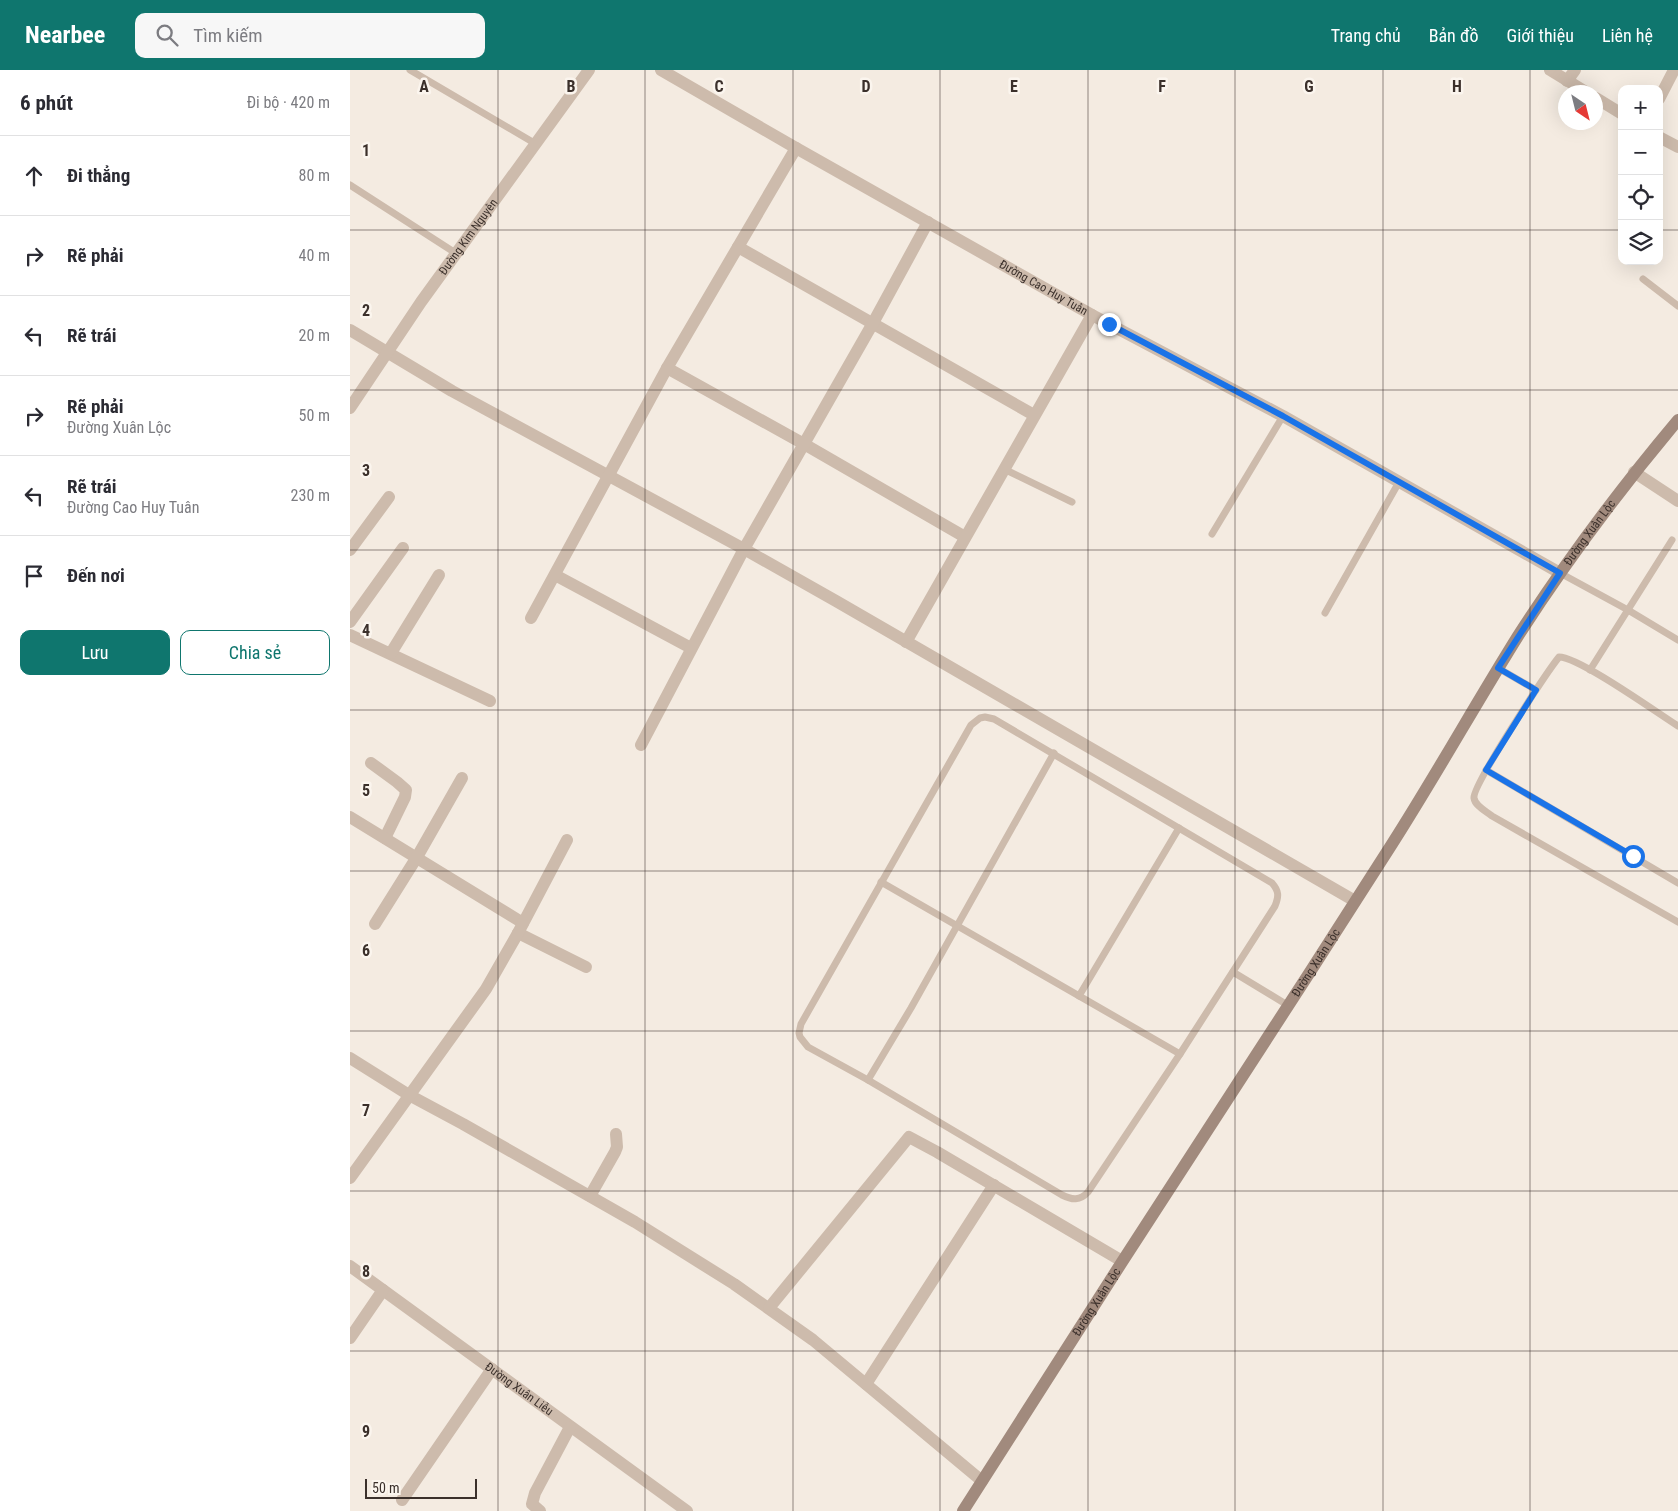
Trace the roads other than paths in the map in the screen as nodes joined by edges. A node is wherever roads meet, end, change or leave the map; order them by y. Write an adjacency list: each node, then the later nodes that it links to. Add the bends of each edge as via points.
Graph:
1 (410, 70): 13 (lane)
2 (589, 70): 13 (street, Đường Kim Nguyên)
3 (661, 70): 15 (street, Đường Cao Huy Tuân)
4 (1550, 70): 7 (street)
5 (1575, 70): 7 (street)
6 (1674, 70): 9 (street)
7 (1567, 81): 8 (street)
8 (1574, 85)
9 (1663, 91)
10 (1603, 102): 11 (street)
11 (1618, 112)
12 (1663, 138): 14 (street)
13 (536, 144): 19 (street, Đường Kim Nguyên)
14 (1678, 147)
15 (796, 148): 17 (street, Đường Cao Huy Tuân); 18 (street)
16 (350, 185): 19 (lane)
17 (928, 222): 22 (street, Đường Cao Huy Tuân); 23 (street)
18 (738, 247): 23 (street); 26 (street)
19 (457, 254): 25 (street, Đường Kim Nguyên)
20 (1643, 279): 21 (lane)
21 (1678, 306)
22 (1092, 315): 28 (street); 29 (street, Đường Cao Huy Tuân)
23 (873, 323): 28 (street); 31 (street)
24 (350, 330): 25 (street)
25 (388, 351): 27 (street, Đường Kim Nguyên); 34 (street, via 461,396)
26 (667, 368): 31 (street); 34 (street)
27 (351, 405)
28 (1034, 415): 32 (street)
29 (1283, 416): 35 (street, Đường Cao Huy Tuân); 39 (lane)
30 (1678, 420): 33 (street, Đường Xuân Lộc)
31 (804, 444): 40 (street); 43 (street)
32 (1004, 469): 37 (lane); 40 (street)
33 (1634, 472): 38 (street); 45 (street, Đường Xuân Lộc)
34 (608, 476): 43 (street); 47 (street)
35 (1398, 482): 45 (street, Đường Cao Huy Tuân); 49 (lane)
36 (389, 497): 44 (street)
37 (1072, 502)
38 (1678, 502)
39 (1212, 534)
40 (965, 537): 54 (street)
41 (1672, 540): 48 (lane)
42 (403, 548): 51 (street)
43 (744, 549): 54 (street); 55 (street)
44 (350, 550)
45 (1560, 573): 48 (lane); 57 (street, Đường Xuân Lộc)
46 (439, 575): 56 (street)
47 (554, 575): 50 (street); 55 (street)
48 (1628, 610): 53 (lane); 58 (lane)
49 (1325, 613)
50 (531, 618)
51 (350, 622)
52 (350, 635): 56 (street)
53 (1678, 640)
54 (906, 642): 74 (street)
55 (692, 648): 62 (street)
56 (391, 653): 60 (street)
57 (1498, 668): 59 (lane); 74 (street, Đường Xuân Lộc, via 1414,810)
58 (1590, 670): 59 (lane, via 1559,658); 61 (lane)
59 (1536, 690): 65 (lane)
60 (490, 701)
61 (1678, 726)
62 (641, 745)
63 (1054, 753): 68 (lane); 72 (lane, via 989,717 975,721); 77 (lane)
64 (371, 763): 69 (street, via 406,790)
65 (1486, 770): 73 (lane); 75 (lane, via 1474,794 1478,806)
66 (462, 778): 71 (street)
67 (350, 817): 69 (street)
68 (1179, 828): 80 (lane, via 1272,883 1278,892 1275,906); 81 (lane)
69 (385, 838): 71 (street)
70 (567, 840): 78 (street)
71 (417, 857): 76 (street); 78 (street)
72 (881, 882): 77 (lane); 85 (lane, via 801,1024 799,1033 808,1047)
73 (1678, 883)
74 (1355, 901): 82 (street, Đường Xuân Lộc)
75 (1678, 922)
76 (375, 924)
77 (957, 926): 81 (lane); 85 (lane)
78 (521, 928): 79 (street); 86 (street, via 486,989)
79 (586, 967)
80 (1233, 972): 82 (lane); 83 (lane)
81 (1079, 996): 83 (lane)
82 (1289, 1006): 91 (street, Đường Xuân Lộc)
83 (1180, 1054): 85 (lane, via 1088,1192 1074,1199 1062,1195)
84 (350, 1058): 86 (street)
85 (868, 1080)
86 (409, 1096): 88 (street); 90 (street)
87 (616, 1134): 90 (street, via 615,1152)
88 (350, 1178)
89 (994, 1185): 91 (street); 94 (street, via 909,1137); 97 (street)
90 (590, 1196): 94 (street, via 678,1248)
91 (1122, 1261): 99 (street, Đường Xuân Lộc)
92 (350, 1266): 93 (street, Đường Xuân Liễu)
93 (383, 1290): 95 (street); 96 (street, Đường Xuân Liễu)
94 (769, 1308): 97 (street)
95 (350, 1338)
96 (492, 1369): 98 (street, Đường Xuân Liễu); 100 (street)
97 (866, 1384): 99 (street)
98 (570, 1427): 101 (street, via 535,1493 532,1504); 102 (street, Đường Xuân Liễu)
99 (982, 1481): 103 (street, Đường Xuân Lộc)
100 (402, 1500)
101 (540, 1511)
102 (687, 1511)
103 (963, 1511)

